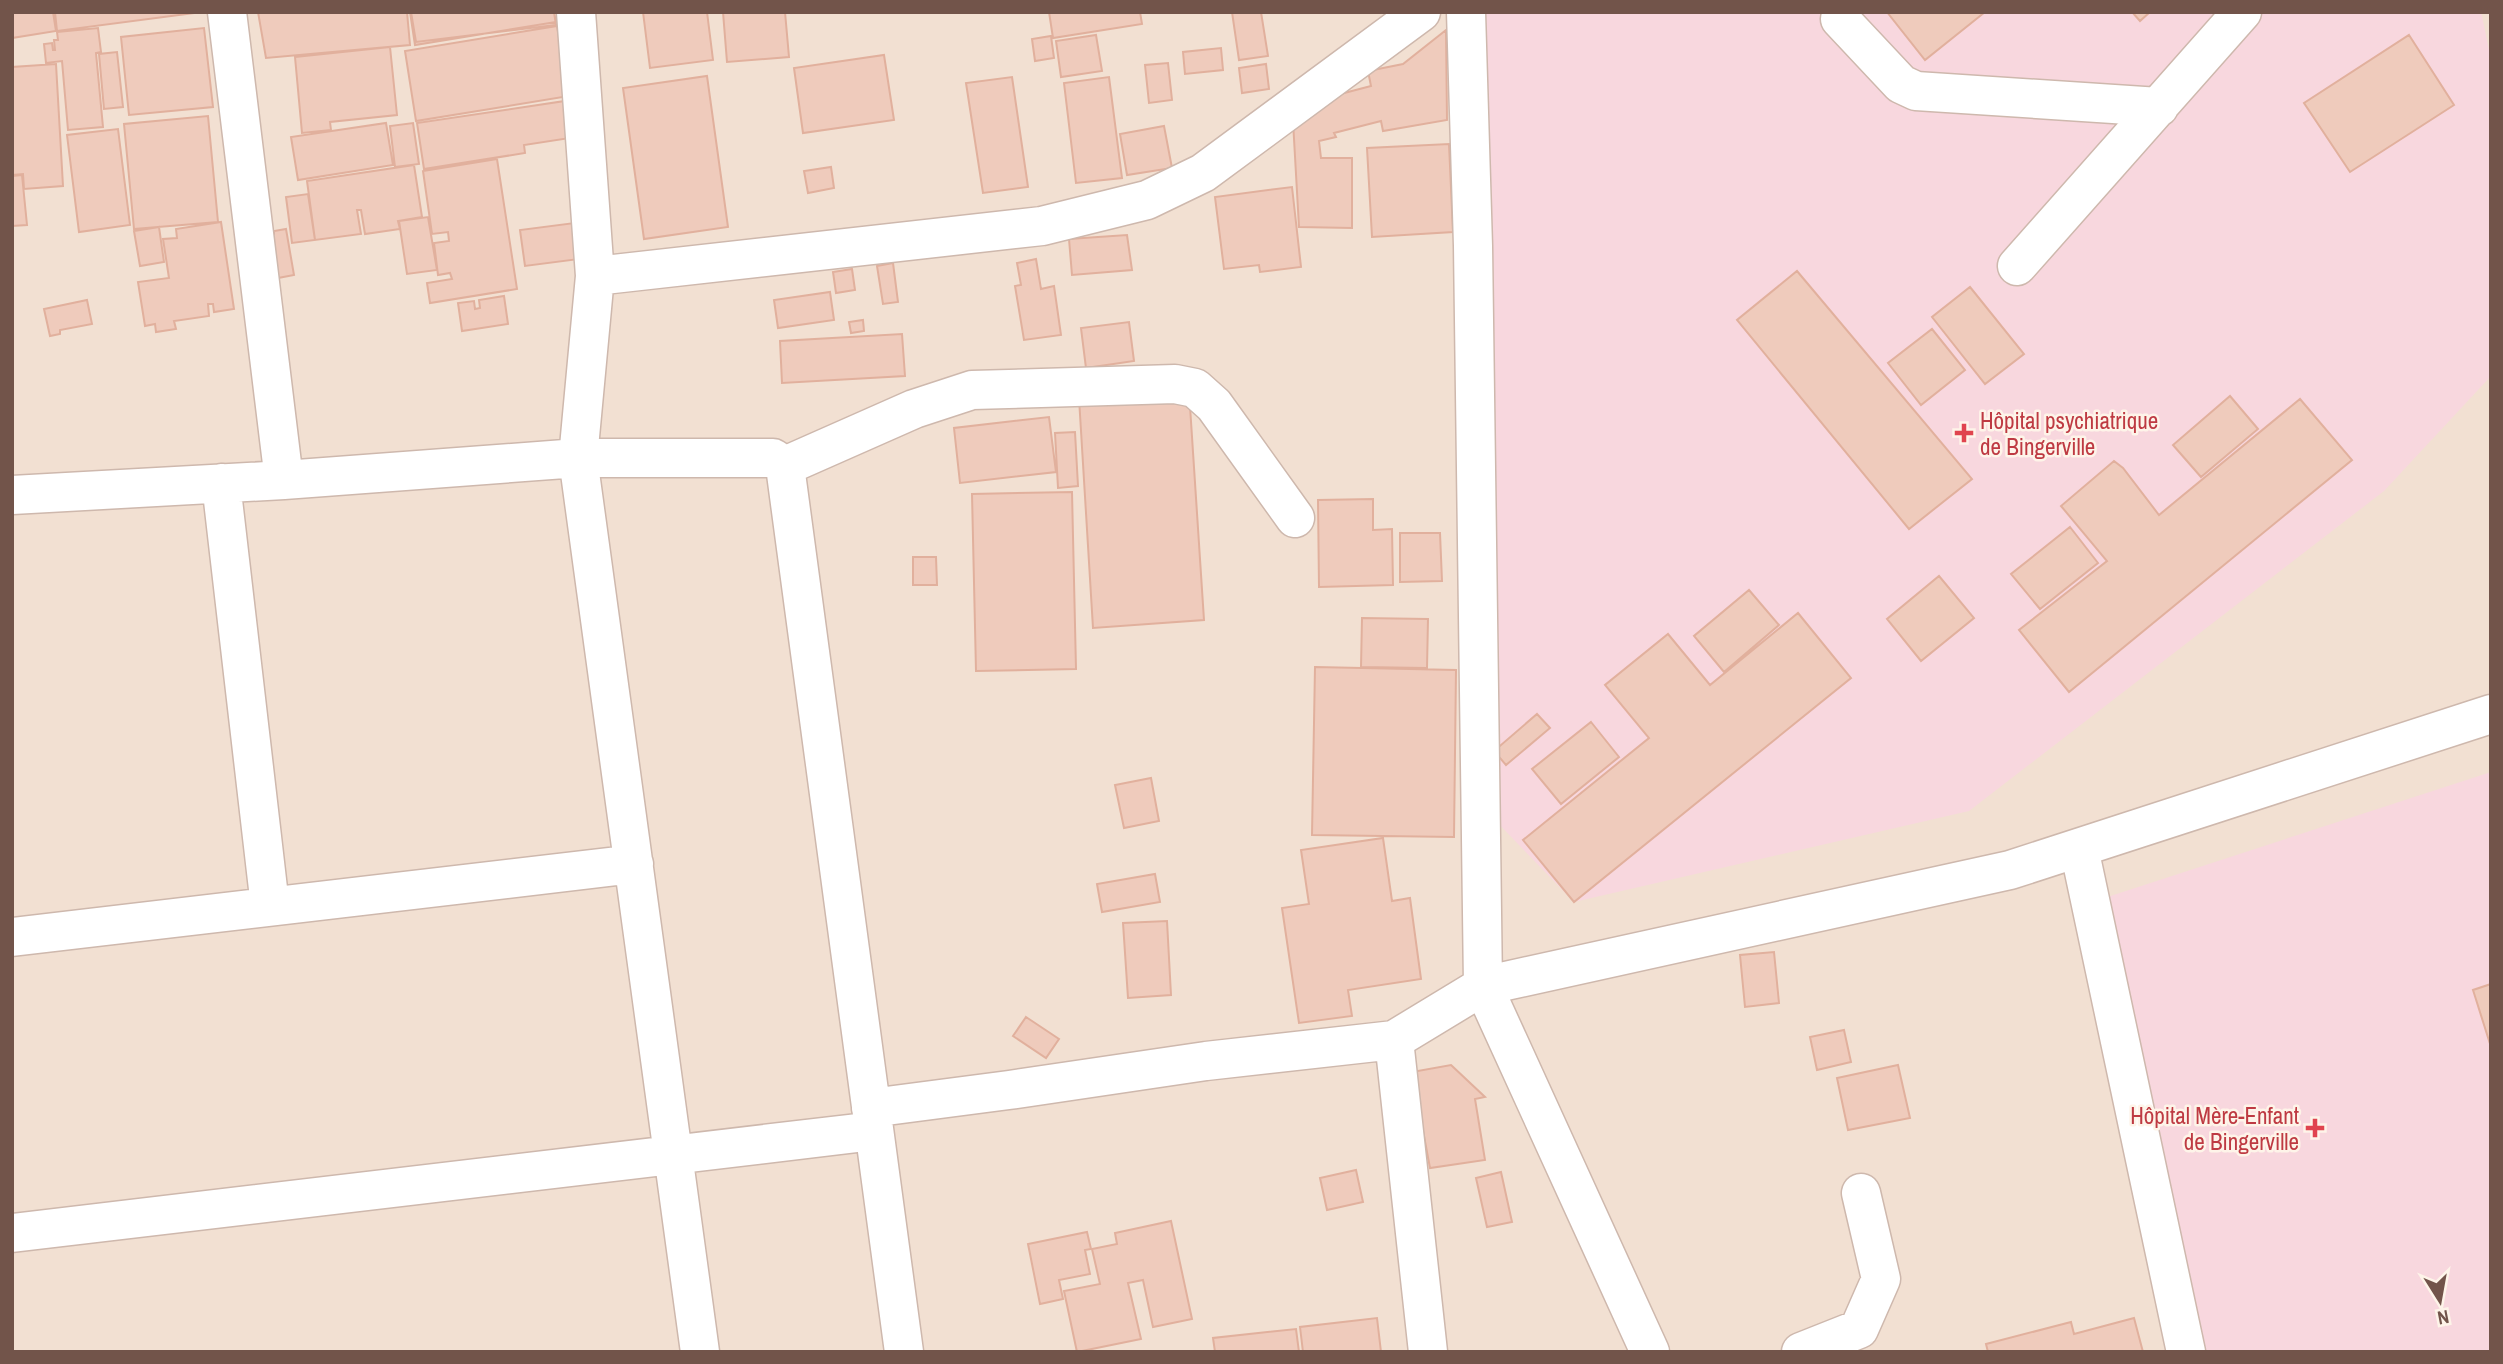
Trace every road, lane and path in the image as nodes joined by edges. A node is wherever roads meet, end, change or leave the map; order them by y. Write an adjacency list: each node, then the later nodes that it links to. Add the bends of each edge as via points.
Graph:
1 (227, 12): 12 (street)
2 (576, 12): 9 (street)
3 (1421, 12): 9 (street, via 1203,173 1147,200 1042,226)
4 (1466, 12): 21 (street)
5 (2242, 12): 7 (street)
6 (1840, 19): 7 (street, via 1901,84 1916,91)
7 (2159, 107): 8 (street)
8 (2017, 266)
9 (595, 276): 10 (street)
10 (578, 458): 11 (street, via 774,458); 12 (street); 18 (street)
11 (785, 466): 15 (street, via 914,409 972,390 1175,384 1195,388 1214,405); 23 (street)
12 (284, 480): 13 (street)
13 (221, 483): 14 (street); 19 (street)
14 (12, 495)
15 (1295, 518)
16 (2491, 714): 17 (street)
17 (2079, 848): 21 (street, via 2010,870); 32 (street)
18 (634, 864): 19 (street); 24 (street)
19 (270, 906): 20 (street)
20 (12, 937)
21 (1483, 986): 22 (street); 30 (street)
22 (1394, 1040): 23 (street, via 1206,1060 1009,1090); 29 (street)
23 (873, 1119): 24 (street); 28 (street)
24 (673, 1155): 26 (street); 27 (street)
25 (1861, 1193): 31 (street, via 1881,1279 1859,1329)
26 (12, 1233)
27 (700, 1352)
28 (904, 1352)
29 (1429, 1352)
30 (1650, 1352)
31 (1801, 1352)
32 (2186, 1352)

